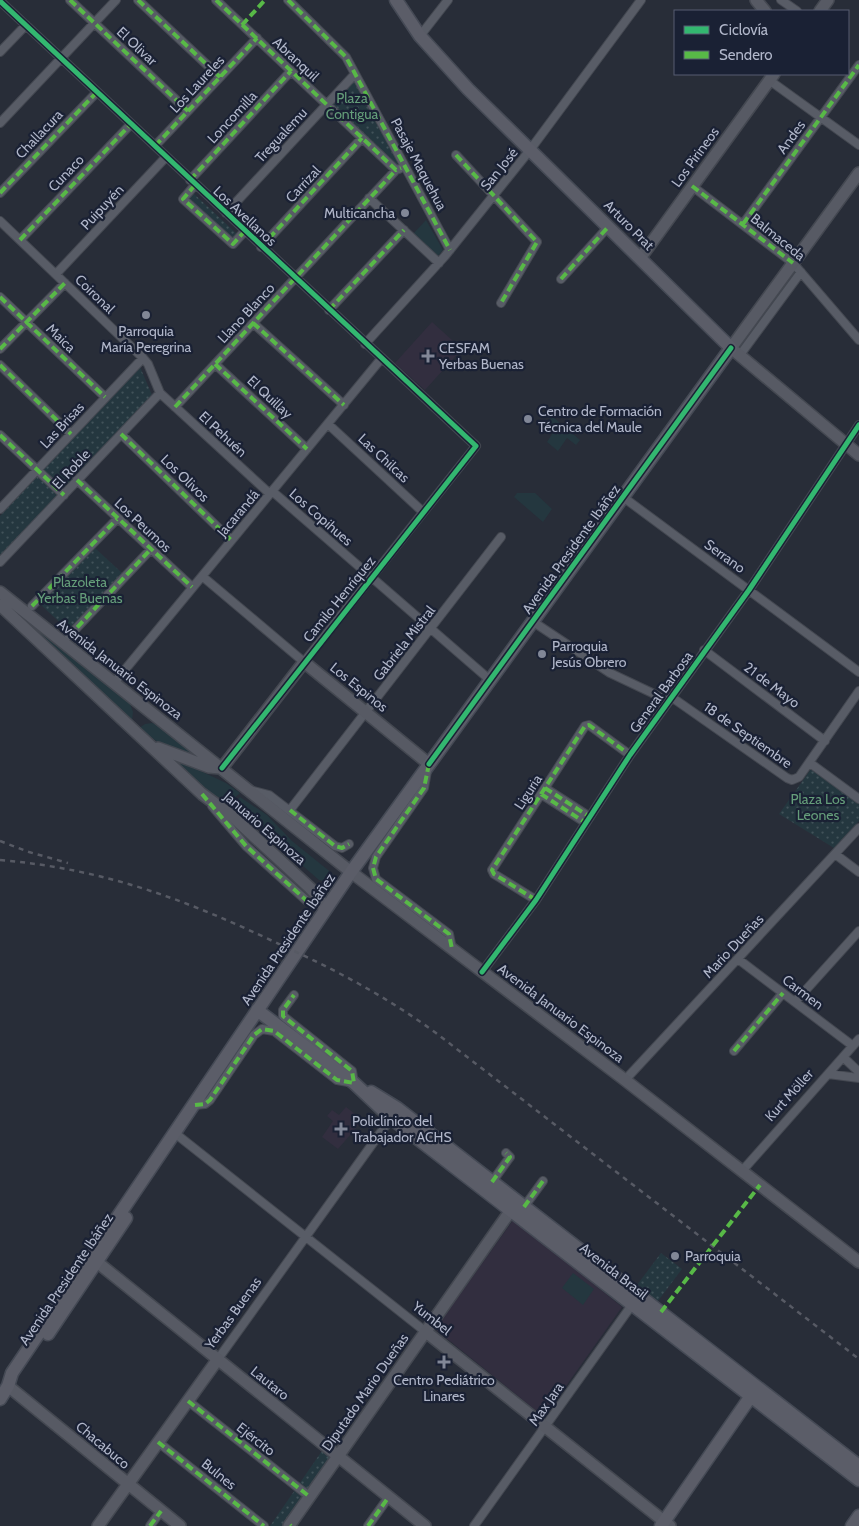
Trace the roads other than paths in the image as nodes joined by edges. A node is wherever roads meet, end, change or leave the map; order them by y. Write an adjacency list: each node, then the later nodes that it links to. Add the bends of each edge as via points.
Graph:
1 (70, 0): 14 (street, El Olivar)
2 (116, 0): 14 (street)
3 (138, 0): 23 (street)
4 (216, 0): 17 (street, Abranquil)
5 (288, 0): 22 (street, Pasaje Maquehua, via 341,50)
6 (396, 0): 16 (main road, Arturo Prat)
7 (448, 0): 16 (street)
8 (641, 0): 34 (street, San José)
9 (756, 0): 12 (street)
10 (781, 0): 13 (street)
11 (0, 1): 15 (street, Los Avellanos)
12 (764, 10)
13 (796, 10)
14 (94, 23): 19 (street); 27 (street, El Olivar)
15 (26, 25): 18 (street); 19 (street, Los Avellanos)
16 (420, 36): 34 (main road, Arturo Prat)
17 (257, 38): 21 (street, Abranquil); 23 (street, Los Laureles)
18 (0, 52)
19 (61, 58): 25 (street, Los Avellanos); 29 (street)
20 (859, 65): 28 (street, Andes)
21 (292, 71): 26 (street, Abranquil); 40 (street, Loncomilla)
22 (355, 74): 26 (street, Tregualemu); 37 (street, Pasaje Maquehua)
23 (220, 77): 27 (street, Los Laureles)
24 (772, 77): 28 (street); 41 (street, Los Pirineos)
25 (97, 92): 30 (street, Los Avellanos); 42 (street, Challacura)
26 (326, 104): 31 (street, Abranquil); 45 (street, Tregualemu)
27 (188, 111): 32 (street, Los Laureles)
28 (820, 117): 33 (street); 47 (street, Andes)
29 (0, 123)
30 (131, 124): 32 (street, Los Avellanos); 51 (street, Cunaco)
31 (362, 138): 38 (street, Abranquil); 52 (street, Carrizal)
32 (155, 146): 36 (street, Los Avellanos)
33 (859, 146)
34 (530, 150): 43 (street, San José); 48 (main road, Arturo Prat)
35 (456, 155): 43 (street)
36 (166, 157): 40 (street, Los Avellanos); 57 (street, Puipuyén)
37 (406, 167): 38 (street); 53 (street, Pasaje Maquehua)
38 (396, 170): 44 (street, Llano Blanco)
39 (859, 173): 56 (street, Avenida Presidente Ibáñez)
40 (193, 182): 45 (street, Los Avellanos); 50 (street, Loncomilla, via 183,199 233,244)
41 (692, 186): 47 (street, Balmaceda); 54 (street, Los Pirineos)
42 (0, 193)
43 (493, 196): 53 (street, San José); 62 (street, via 536,242)
44 (369, 198): 49 (street); 58 (street, Llano Blanco)
45 (226, 213): 50 (street, Los Avellanos)
46 (0, 221): 51 (street, Coironal)
47 (742, 224): 56 (street, Balmaceda)
48 (609, 226): 54 (main road, Arturo Prat); 59 (street)
49 (404, 230): 55 (street); 63 (street)
50 (245, 231): 52 (street, Los Avellanos)
51 (20, 240): 57 (street, Coironal)
52 (262, 247): 58 (street, Los Avellanos)
53 (450, 250): 55 (street, San José)
54 (640, 257): 69 (main road, Arturo Prat)
55 (440, 263): 67 (street, San José)
56 (797, 267): 66 (street, Balmaceda); 69 (street, Avenida Presidente Ibáñez)
57 (56, 274): 60 (street, Coironal)
58 (295, 278): 63 (street, Los Avellanos); 65 (street, Llano Blanco)
59 (561, 279)
60 (65, 283): 64 (street); 70 (street, Coironal)
61 (0, 296): 64 (street, Maica)
62 (501, 303)
63 (329, 310): 67 (street, Los Avellanos)
64 (26, 322): 68 (street); 75 (street, Maica)
65 (254, 323): 72 (street, Llano Blanco); 76 (street)
66 (859, 340)
67 (364, 344): 71 (street, Los Avellanos)
68 (0, 348)
69 (736, 352): 83 (street, Arturo Prat); 91 (main road, Avenida Presidente Ibáñez)
70 (143, 358): 74 (street, Coironal); 75 (street, Las Brisas)
71 (382, 359): 76 (street, Jacarandá); 84 (street, Los Avellanos)
72 (215, 364): 77 (street, Llano Blanco); 85 (street, El Quillay)
73 (0, 365): 80 (street)
74 (160, 393): 77 (street, El Pehuén); 81 (street, El Roble)
75 (105, 397): 80 (street, Las Brisas)
76 (344, 404): 78 (street, Jacarandá)
77 (175, 407): 89 (street, El Pehuén)
78 (328, 424): 85 (street, Jacarandá); 93 (street, Las Chilcas)
79 (859, 425): 83 (street, General Barbosa)
80 (71, 434): 87 (street, Las Brisas)
81 (121, 434): 88 (street, El Roble); 96 (street, Los Olivos)
82 (0, 435): 87 (street)
83 (847, 445): 86 (street, Arturo Prat); 102 (street, General Barbosa)
84 (476, 446): 93 (street, Camilo Henríquez)
85 (307, 449): 89 (street, Jacarandá)
86 (859, 455)
87 (37, 470): 90 (street); 92 (street, Las Brisas)
88 (78, 480): 90 (street, El Roble); 94 (street, Los Peumos)
89 (271, 493): 96 (street, Jacarandá); 100 (street, Los Copihues)
90 (64, 495): 98 (street, El Roble)
91 (623, 497): 102 (street, Serrano); 106 (main road, Avenida Presidente Ibáñez)
92 (0, 509)
93 (424, 512): 100 (street, Camilo Henríquez)
94 (117, 519): 97 (street, Los Peumos); 105 (street)
95 (501, 537): 107 (street, Gabriela Mistral)
96 (231, 540): 99 (street, Jacarandá)
97 (151, 549): 101 (street, Los Peumos); 108 (street)
98 (0, 562)
99 (202, 576): 101 (street, Jacarandá); 110 (street, Los Espinos)
100 (372, 578): 107 (street, Los Copihues); 110 (street, Camilo Henríquez)
101 (192, 587): 113 (street, Jacarandá)
102 (749, 590): 109 (street, General Barbosa); 111 (street, Serrano)
103 (0, 592): 113 (street, Avenida Januario Espinoza)
104 (0, 605): 118 (street, Avenida Januario Espinoza)
105 (32, 606)
106 (532, 621): 112 (main road, Avenida Presidente Ibáñez); 115 (street, 18 de Septiembre, via 610,673)
107 (430, 628): 112 (street, Los Copihues); 116 (street, Gabriela Mistral)
108 (69, 636)
109 (704, 650): 115 (street, General Barbosa); 117 (street, 21 de Mayo)
110 (304, 662): 116 (street, Los Espinos); 122 (street, Camilo Henríquez)
111 (859, 672)
112 (490, 680): 121 (main road, Avenida Presidente Ibáñez)
113 (114, 683): 122 (street, Avenida Januario Espinoza)
114 (859, 690): 117 (street)
115 (669, 698): 119 (street, General Barbosa); 120 (street, 18 de Septiembre, via 787,778 795,779)
116 (366, 712): 121 (street, Los Espinos); 127 (street, Gabriela Mistral)
117 (825, 740): 120 (street)
118 (153, 746): 122 (street, Avenida Januario Espinoza, via 209,767); 125 (street, Januario Espinoza)
119 (630, 755): 124 (street, Liguria, via 589,725 585,726); 128 (street, General Barbosa)
120 (810, 763): 126 (street)
121 (429, 764): 132 (main road, Avenida Presidente Ibáñez); 138 (street, Avenida Presidente Ibáñez, via 424,788 376,858 373,868 376,878 449,934)
122 (222, 768): 123 (street, Avenida Januario Espinoza)
123 (250, 790): 127 (street, Januario Espinoza, via 268,795); 132 (street, Avenida Januario Espinoza)
124 (543, 791): 128 (street); 134 (street, Liguria, via 493,872)
125 (202, 794): 135 (street, Januario Espinoza, via 246,846); 136 (street, Januario Espinoza, via 232,816 310,888)
126 (859, 799)
127 (290, 810): 130 (street, Januario Espinoza, via 335,846 342,848)
128 (588, 820): 134 (street, General Barbosa)
129 (859, 828): 131 (street, Mario Dueñas)
130 (349, 844)
131 (835, 854): 133 (street); 139 (street, Mario Dueñas)
132 (351, 872): 136 (main road, Avenida Presidente Ibáñez); 138 (street, Avenida Januario Espinoza)
133 (859, 872)
134 (536, 900): 140 (street, General Barbosa)
135 (307, 901)
136 (325, 910): 144 (main road, Avenida Presidente Ibáñez)
137 (859, 931): 143 (street)
138 (452, 949): 140 (street, Avenida Januario Espinoza)
139 (738, 959): 141 (street, Carmen); 152 (street, Mario Dueñas)
140 (482, 972): 152 (street, Avenida Januario Espinoza)
141 (783, 993): 143 (street, Carmen); 147 (street)
142 (294, 995): 153 (street, via 283,1016 352,1071)
143 (795, 1002): 146 (street, Carmen)
144 (257, 1010): 153 (main road, Avenida Brasil); 154 (main road, Avenida Presidente Ibáñez)
145 (859, 1039): 146 (street, Kurt Möller)
146 (853, 1046): 148 (street, Kurt Möller)
147 (734, 1051)
148 (842, 1057): 149 (street); 150 (street, Kurt Möller)
149 (859, 1072)
150 (828, 1074): 151 (street); 158 (street, Kurt Möller)
151 (859, 1078)
152 (625, 1080): 158 (street, Avenida Januario Espinoza)
153 (354, 1083): 154 (street, via 337,1080 274,1032 262,1029 254,1035 210,1100); 155 (main road, Avenida Brasil); 160 (main road, Avenida Brasil, via 397,1108)
154 (195, 1105): 156 (main road, Avenida Presidente Ibáñez)
155 (391, 1118): 161 (main road, Avenida Brasil); 162 (street, Yerbas Buenas)
156 (176, 1134): 162 (street, Yumbel); 163 (main road, Avenida Presidente Ibáñez, via 149,1182)
157 (506, 1153): 160 (street, via 510,1156)
158 (742, 1171): 164 (street, Avenida Januario Espinoza)
159 (544, 1181): 161 (street)
160 (492, 1182): 161 (main road, Avenida Brasil)
161 (517, 1206): 165 (main road, Avenida Brasil); 166 (street, Diputado Mario Dueñas)
162 (306, 1237): 166 (street, Yumbel); 167 (street, Yerbas Buenas)
163 (92, 1261): 167 (street, Lautaro); 168 (main road, Avenida Presidente Ibáñez, via 19,1377)
164 (859, 1262)
165 (636, 1300): 169 (main road, Avenida Brasil); 170 (main road, Avenida Brasil); 173 (street, Max Jara)
166 (426, 1332): 173 (street, Yumbel); 175 (street, Diputado Mario Dueñas)
167 (218, 1360): 172 (street, Yerbas Buenas); 175 (street, Lautaro)
168 (8, 1386): 171 (main road, Avenida Presidente Ibáñez); 178 (street, Chacabuco)
169 (767, 1395): 170 (main road, via 757,1393); 176 (main road, Avenida Brasil)
170 (751, 1396): 177 (main road, Avenida Brasil); 183 (main road)
171 (0, 1399)
172 (188, 1401): 174 (street, Yerbas Buenas); 179 (street, Ejército)
173 (546, 1426): 183 (street, Yumbel); 191 (street, Max Jara)
174 (158, 1442): 178 (street, Yerbas Buenas); 187 (street, Bulnes)
175 (338, 1457): 179 (street, Diputado Mario Dueñas); 180 (street, Lautaro)
176 (859, 1466)
177 (859, 1480)
178 (127, 1485): 181 (street, Chacabuco); 184 (street, Yerbas Buenas)
179 (310, 1497): 188 (street, Diputado Mario Dueñas)
180 (388, 1498): 189 (street); 190 (street, Lautaro)
181 (161, 1511): 185 (street); 186 (street, Chacabuco)
182 (859, 1516): 192 (main road)
183 (665, 1524)
184 (98, 1526)
185 (150, 1526)
186 (180, 1526)
187 (264, 1526)
188 (290, 1526)
189 (368, 1526)
190 (425, 1526)
191 (474, 1526)
192 (852, 1526)

